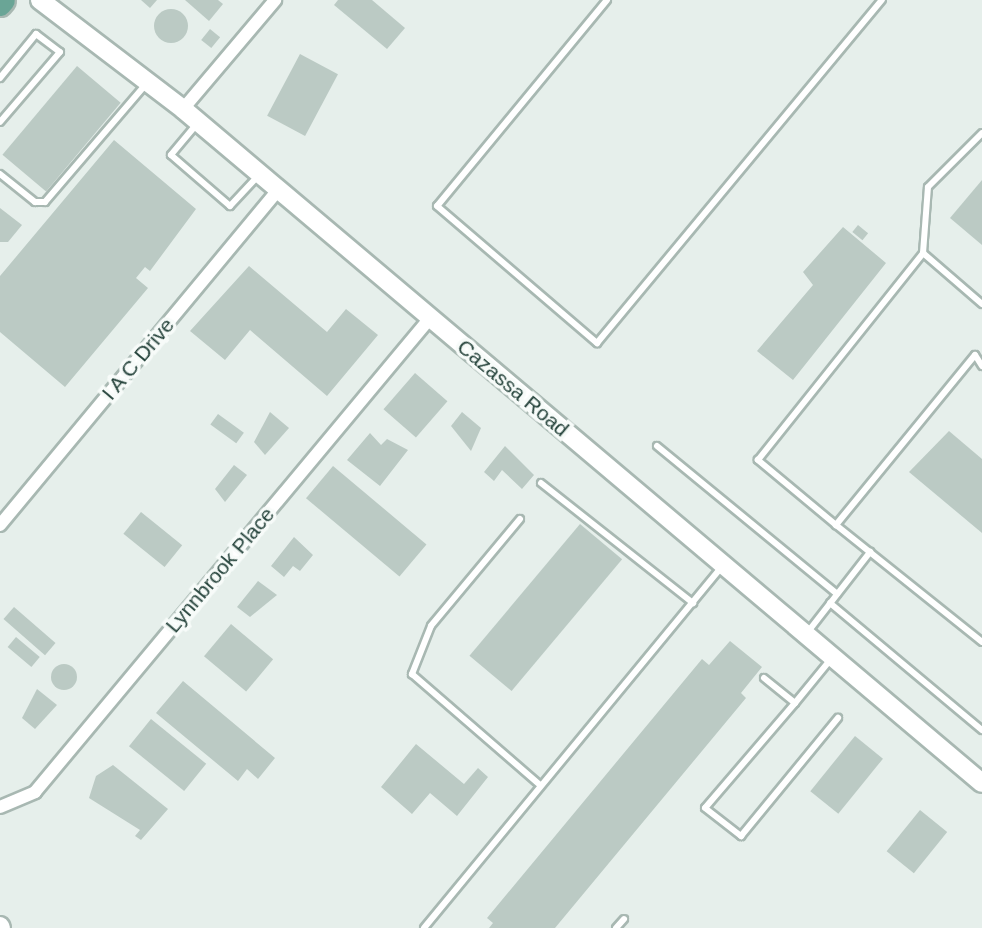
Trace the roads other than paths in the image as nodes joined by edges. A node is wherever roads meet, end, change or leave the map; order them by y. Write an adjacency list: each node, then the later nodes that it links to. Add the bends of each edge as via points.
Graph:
1 (4, 0): 6 (main road)
2 (40, 0): 8 (street, Cazassa Road)
3 (275, 0): 9 (street)
4 (607, 0): 5 (lane, via 437,206 597,343)
5 (882, 0)
6 (0, 5)
7 (0, 78): 10 (lane, via 36,34 60,52)
8 (148, 83): 9 (street, Cazassa Road); 13 (lane, via 45,202 34,202)
9 (183, 109): 11 (street, Cazassa Road)
10 (0, 122)
11 (198, 123): 14 (street, Cazassa Road); 14 (lane, via 171,155 230,206)
12 (982, 134): 16 (lane, via 928,187)
13 (0, 174)
14 (257, 177): 15 (street, Cazassa Road)
15 (275, 194): 18 (street, Cazassa Road); 25 (street, I A C Drive)
16 (923, 253): 17 (lane); 26 (lane, via 758,460)
17 (982, 304)
18 (430, 318): 28 (street, Cazassa Road); 41 (street, Lynnbrook Place, via 35,792)
19 (982, 347): 20 (lane)
20 (975, 355): 21 (lane); 26 (lane)
21 (982, 366)
22 (657, 446): 29 (lane)
23 (541, 483): 30 (lane)
24 (520, 519): 40 (lane, via 431,626 412,674)
25 (0, 525)
26 (836, 525): 27 (lane)
27 (870, 552): 29 (lane); 33 (lane)
28 (723, 565): 30 (lane); 32 (street, Cazassa Road)
29 (837, 594): 31 (lane)
30 (693, 603): 40 (lane)
31 (830, 603): 32 (lane); 38 (lane)
32 (806, 634): 34 (street, Cazassa Road)
33 (982, 642)
34 (832, 657): 36 (lane); 39 (street, Cazassa Road)
35 (764, 678): 36 (lane)
36 (795, 703): 37 (lane, via 705,808 741,836)
37 (838, 718)
38 (982, 730)
39 (982, 783)
40 (540, 785): 43 (lane)
41 (0, 807)
42 (624, 919): 44 (lane)
43 (424, 928)
44 (616, 928)

